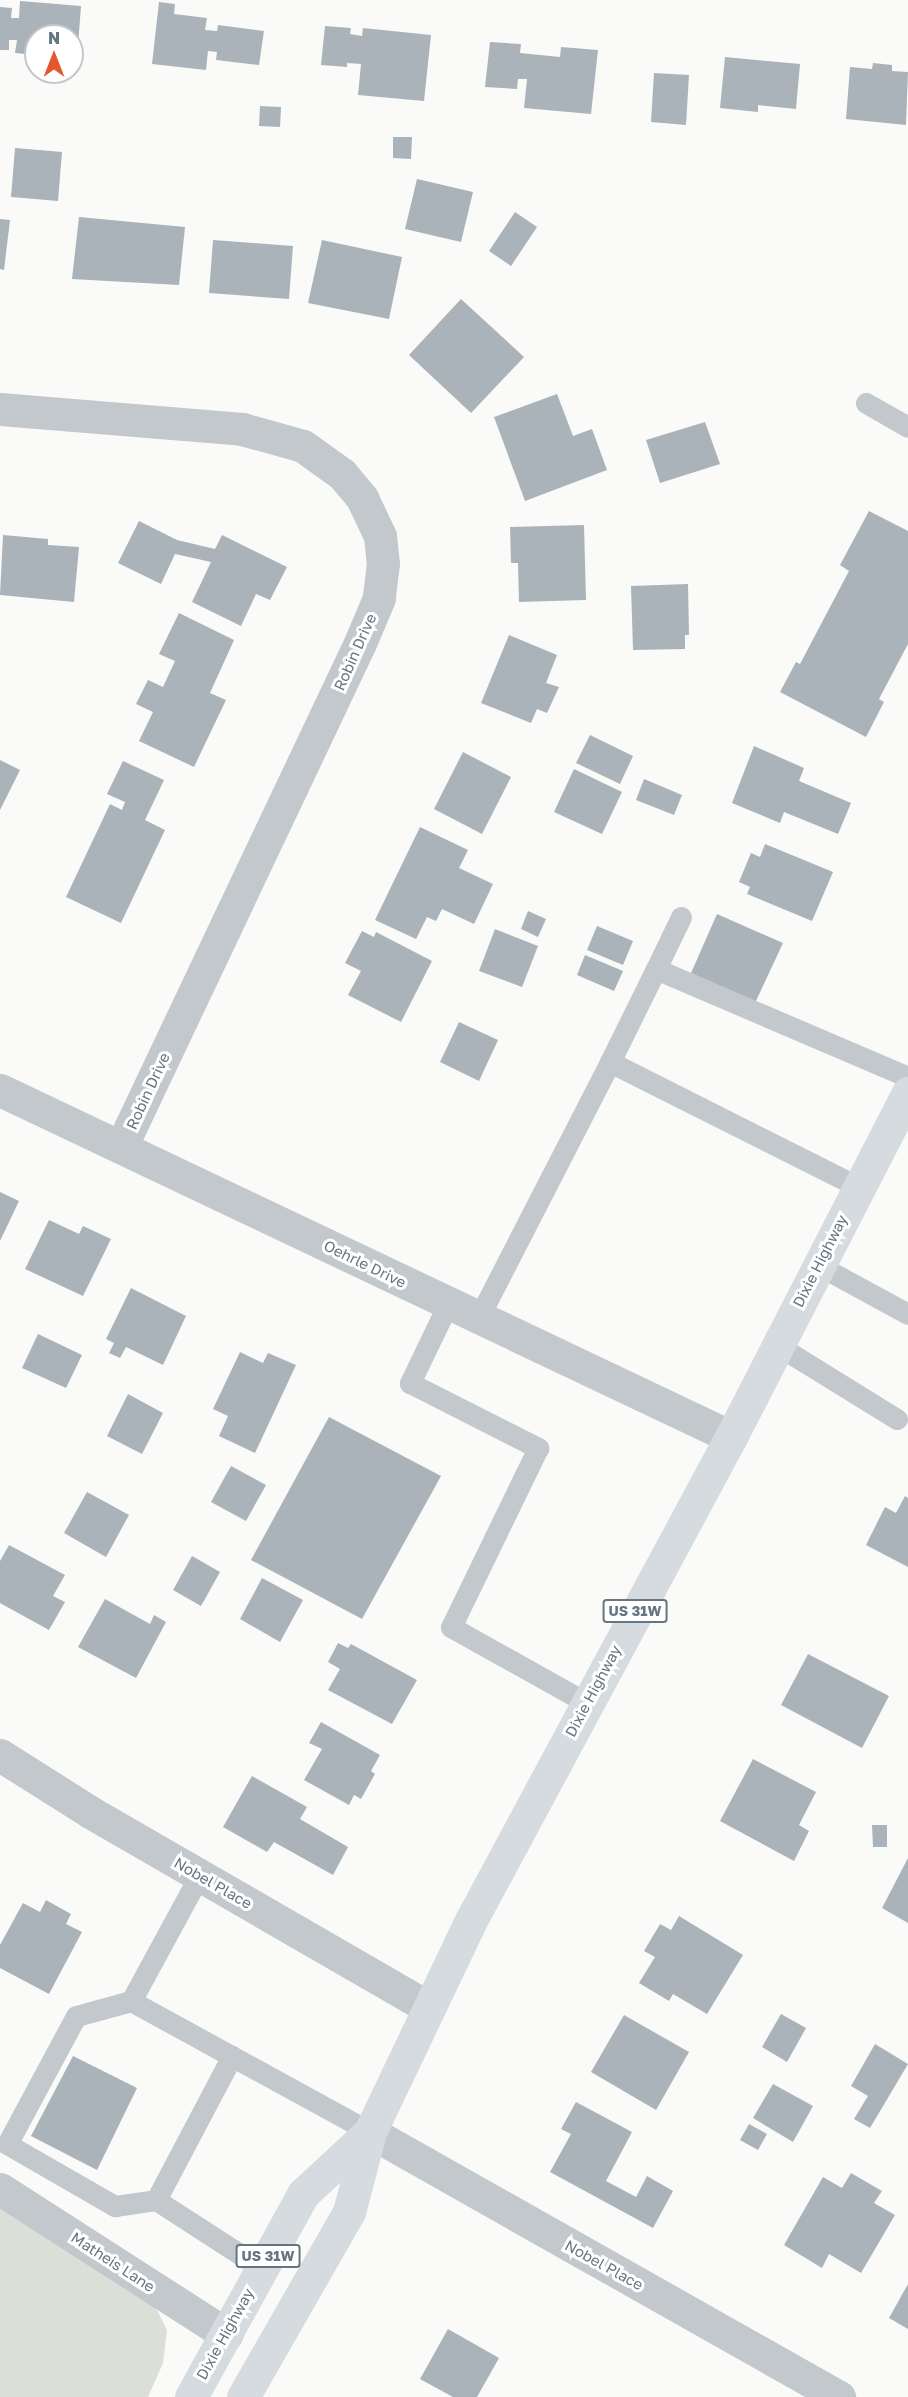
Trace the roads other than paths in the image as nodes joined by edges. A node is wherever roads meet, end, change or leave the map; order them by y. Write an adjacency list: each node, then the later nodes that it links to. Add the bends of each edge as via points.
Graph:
1 (866, 403): 3 (lane)
2 (0, 409): 10 (street, Robin Drive, via 242,429 303,446 342,474 362,498 380,536 383,563 379,598 360,643)
3 (908, 427)
4 (681, 917): 5 (lane)
5 (656, 969): 6 (lane); 7 (lane)
6 (610, 1062): 11 (lane); 15 (lane)
7 (908, 1077)
8 (0, 1090): 10 (street, Oehrle Drive)
9 (908, 1093): 11 (main road, Dixie Highway / US 31W)
10 (121, 1147): 13 (street, Oehrle Drive)
11 (858, 1187): 12 (main road, Dixie Highway / US 31W)
12 (818, 1265): 14 (lane); 16 (main road, Dixie Highway / US 31W)
13 (448, 1304): 15 (street, Oehrle Drive); 19 (lane, via 410,1383 538,1448 451,1628)
14 (908, 1314)
15 (479, 1317): 18 (street, Oehrle Drive)
16 (777, 1345): 17 (lane); 18 (main road, Dixie Highway / US 31W)
17 (897, 1419)
18 (731, 1437): 19 (main road, Dixie Highway / US 31W)
19 (586, 1703): 23 (main road, Dixie Highway / US 31W)
20 (0, 1755): 21 (street, Nobel Place)
21 (199, 1876): 22 (lane); 23 (street, Nobel Place)
22 (130, 2001): 24 (lane); 27 (lane, via 76,2016 7,2144 115,2206)
23 (428, 2007): 25 (main road, Dixie Highway / US 31W)
24 (232, 2055): 25 (lane); 27 (lane)
25 (370, 2132): 28 (main road, Dixie Highway / US 31W, via 303,2194); 31 (main road, Dixie Highway / US 31W, via 349,2212); 32 (street, Nobel Place)
26 (0, 2189): 29 (street, Matheis Lane)
27 (156, 2200): 28 (lane)
28 (261, 2268): 29 (main road, Dixie Highway / US 31W)
29 (225, 2334): 30 (main road, Dixie Highway / US 31W)
30 (191, 2397)
31 (243, 2397)
32 (839, 2397)

